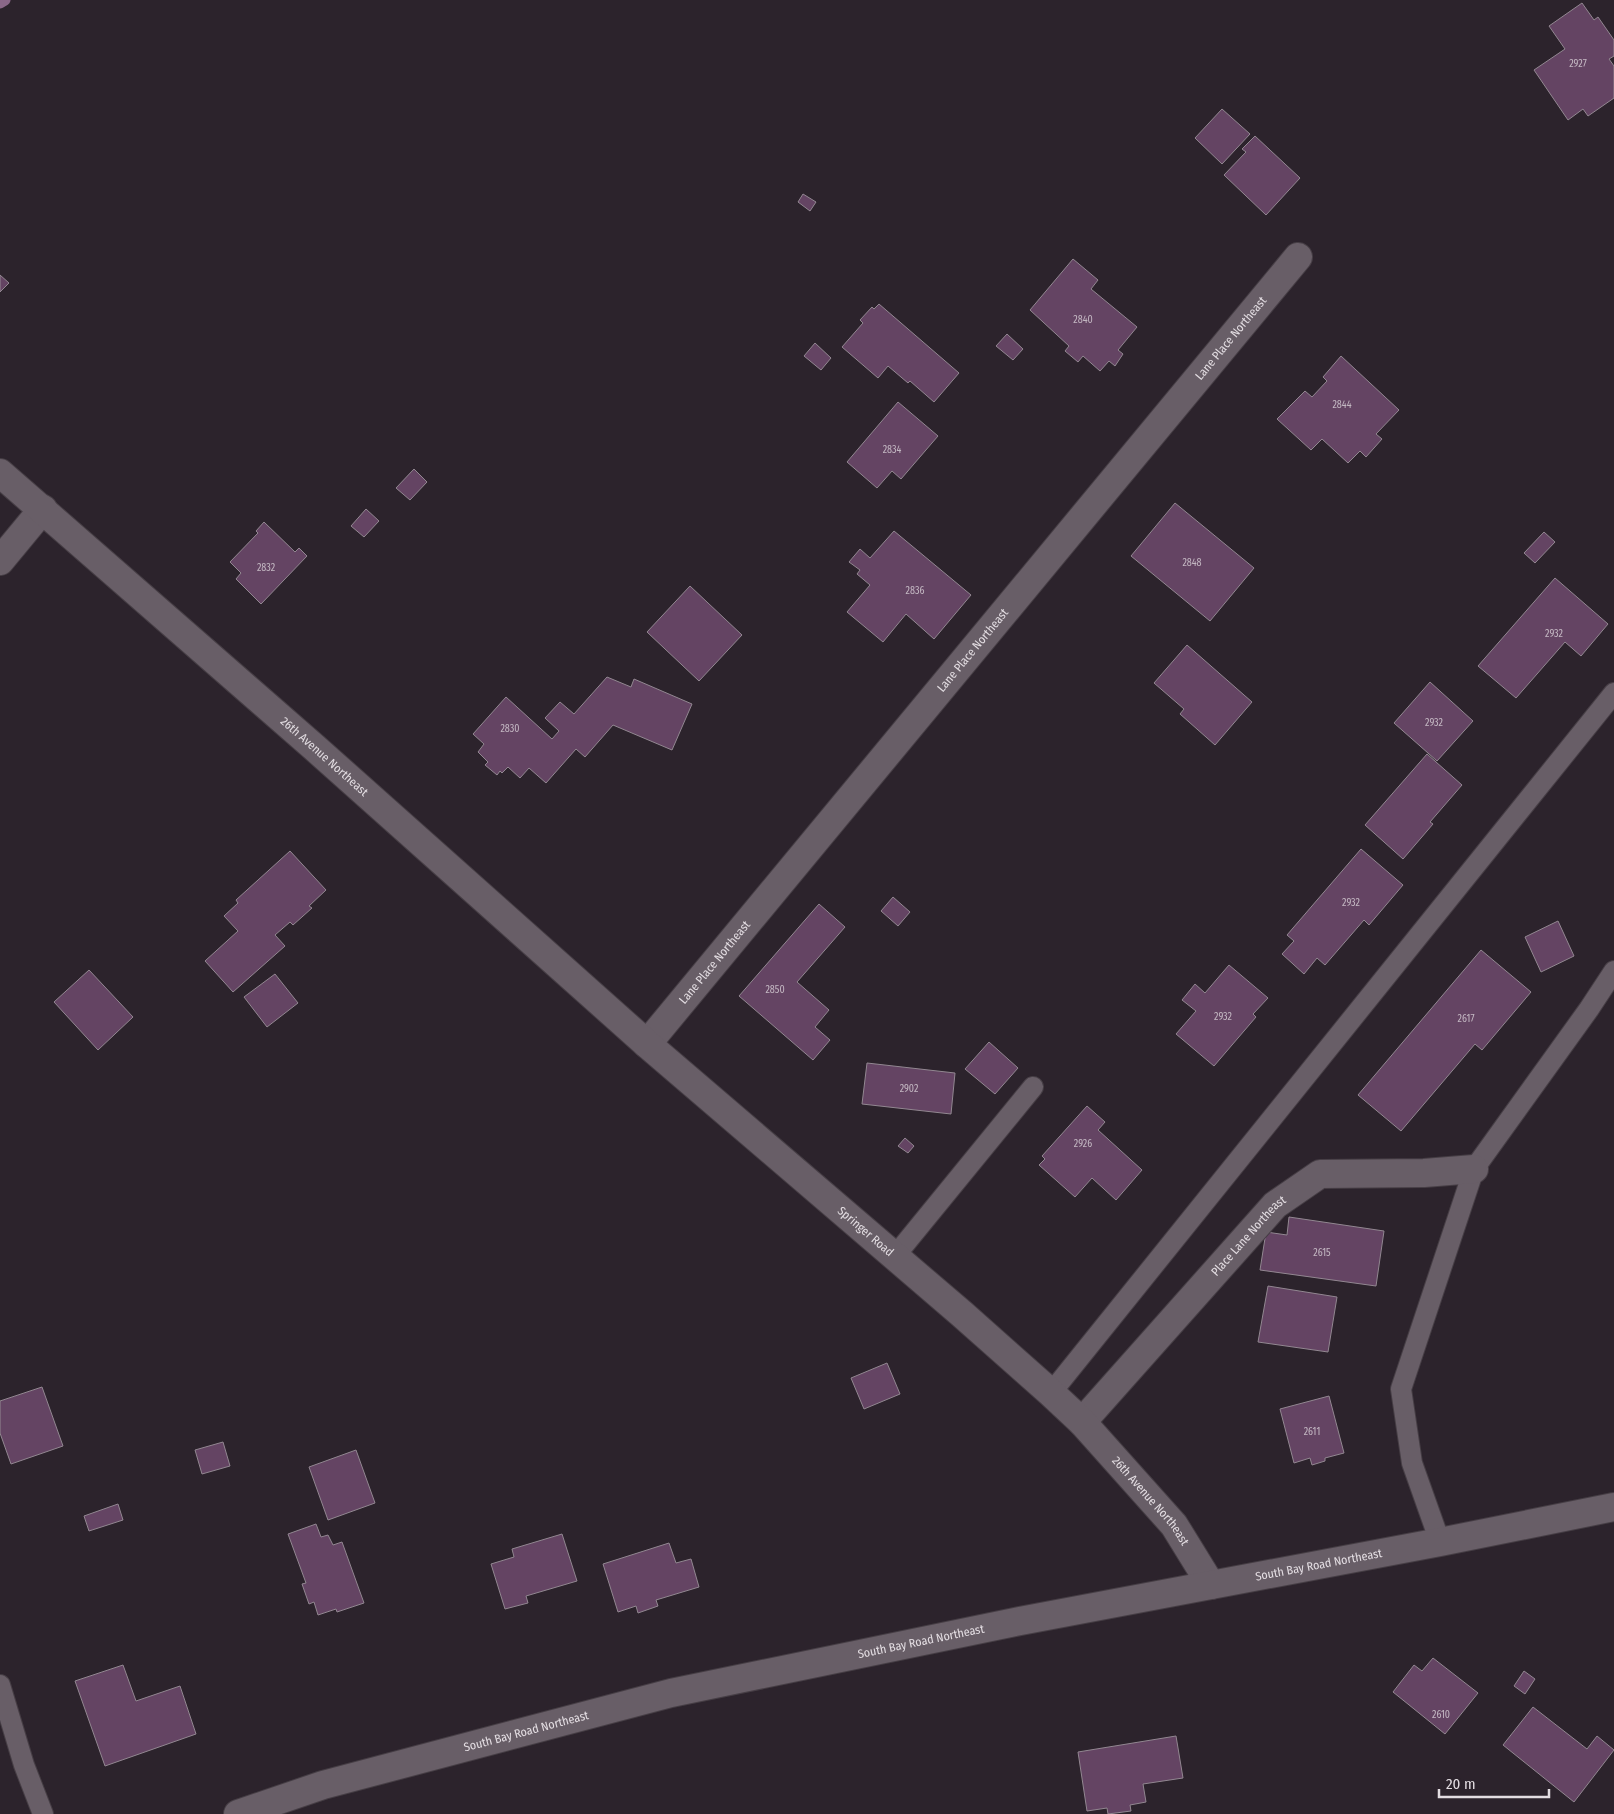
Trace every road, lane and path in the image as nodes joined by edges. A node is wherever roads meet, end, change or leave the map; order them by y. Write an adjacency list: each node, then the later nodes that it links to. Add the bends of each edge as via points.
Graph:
1 (1298, 257): 7 (street, Lane Place Northeast)
2 (0, 473): 3 (street, 26th Avenue Northeast)
3 (43, 509): 4 (street); 7 (street, 26th Avenue Northeast)
4 (0, 561)
5 (1614, 693): 11 (lane)
6 (1614, 971): 9 (lane)
7 (647, 1044): 10 (street, Springer Road)
8 (1033, 1087): 10 (lane)
9 (1474, 1168): 12 (street, Place Lane Northeast, via 1424,1173 1320,1174 1275,1205); 14 (lane, via 1400,1389 1412,1463)
10 (895, 1256): 11 (street, Springer Road)
11 (1051, 1393): 12 (street, Springer Road)
12 (1082, 1422): 15 (street, 26th Avenue Northeast, via 1174,1526)
13 (1614, 1507): 14 (street, South Bay Road Northeast)
14 (1440, 1542): 15 (street, South Bay Road Northeast)
15 (1211, 1585): 18 (street, South Bay Road Northeast, via 671,1693 323,1785)
16 (0, 1685): 17 (lane, via 24,1765)
17 (43, 1814)
18 (238, 1814)

